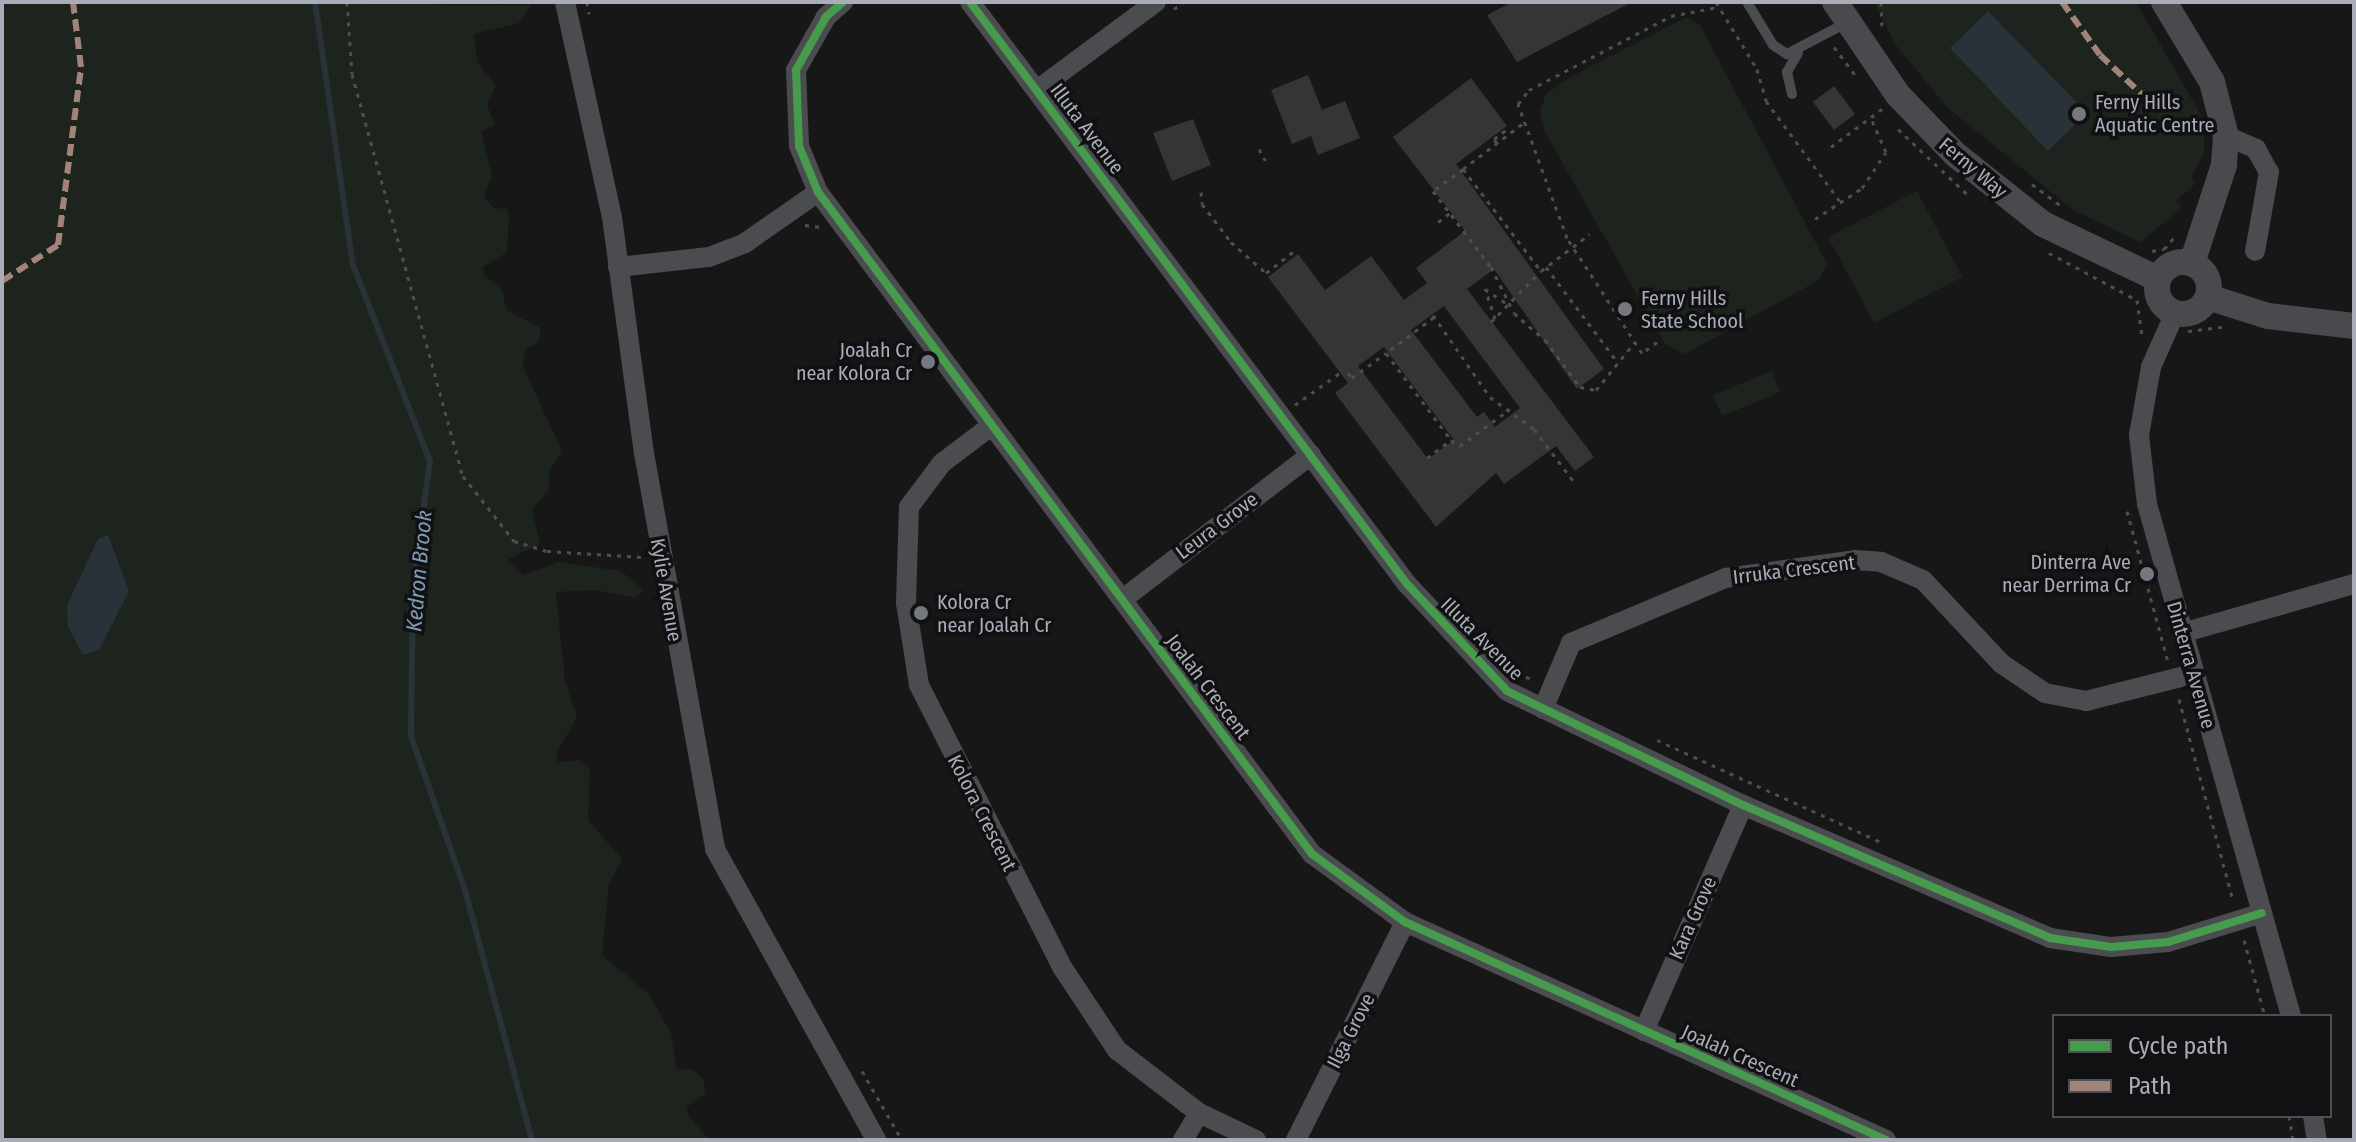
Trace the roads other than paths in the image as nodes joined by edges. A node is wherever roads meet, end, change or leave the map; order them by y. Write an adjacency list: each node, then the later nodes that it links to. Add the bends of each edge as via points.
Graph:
1 (565, 2): 15 (street, Kylie Avenue)
2 (843, 2): 12 (street, Joalah Crescent, via 818,27 796,70 797,137)
3 (970, 2): 9 (street, Illuta Avenue)
4 (1156, 2): 9 (street)
5 (1747, 2): 8 (lane, via 1773,45)
6 (2164, 2): 11 (street, via 2212,82)
7 (1841, 12): 8 (lane); 16 (street, Ferny Way, via 1910,110 1985,179 2075,243)
8 (1798, 53): 10 (lane, via 1787,72)
9 (1037, 90): 21 (street, Illuta Avenue)
10 (1792, 94)
11 (2226, 136): 13 (street, via 2256,149 2269,172); 14 (street, via 2224,165)
12 (818, 192): 15 (street, via 745,243 709,257); 20 (street, Joalah Crescent)
13 (2255, 251)
14 (2192, 263): 16 (street, via 2171,263); 17 (street, via 2208,278)
15 (618, 267): 34 (street, Kylie Avenue, via 661,559 715,849)
16 (2158, 279): 18 (street, via 2159,299)
17 (2208, 297): 18 (street, via 2194,312); 19 (street, via 2268,316)
18 (2175, 313): 24 (street, Dinterra Avenue, via 2151,367 2139,435 2147,504)
19 (2354, 326)
20 (991, 426): 23 (street, Joalah Crescent); 32 (street, Kolora Crescent, via 942,463 909,507 906,603 919,685 1070,979 1117,1050)
21 (1311, 455): 23 (street, Leura Grove); 26 (street, Illuta Avenue, via 1453,639 1507,691)
22 (2354, 584): 24 (street)
23 (1123, 599): 29 (street, Joalah Crescent, via 1312,854)
24 (2182, 633): 25 (street, Dinterra Avenue)
25 (2193, 674): 26 (street, Irruka Crescent, via 2086,701 2045,693 2002,664 1923,580 1881,562 1855,560 1726,578 1571,643); 28 (street, Dinterra Avenue)
26 (1547, 700): 27 (street, Illuta Avenue)
27 (1743, 805): 28 (street, Illuta Avenue, via 2050,938 2111,947 2168,942); 31 (street, Kara Grove)
28 (2262, 913): 30 (street, Dinterra Avenue)
29 (1405, 922): 31 (street, Joalah Crescent); 37 (street, Ilga Grove)
30 (2290, 1014)
31 (1644, 1031): 38 (street, Joalah Crescent)
32 (1199, 1113): 35 (street); 36 (street, Kolora Crescent)
33 (2313, 1118): 39 (street)
34 (876, 1140)
35 (1183, 1140)
36 (1256, 1140)
37 (1296, 1140)
38 (1886, 1140)
39 (2317, 1140)

